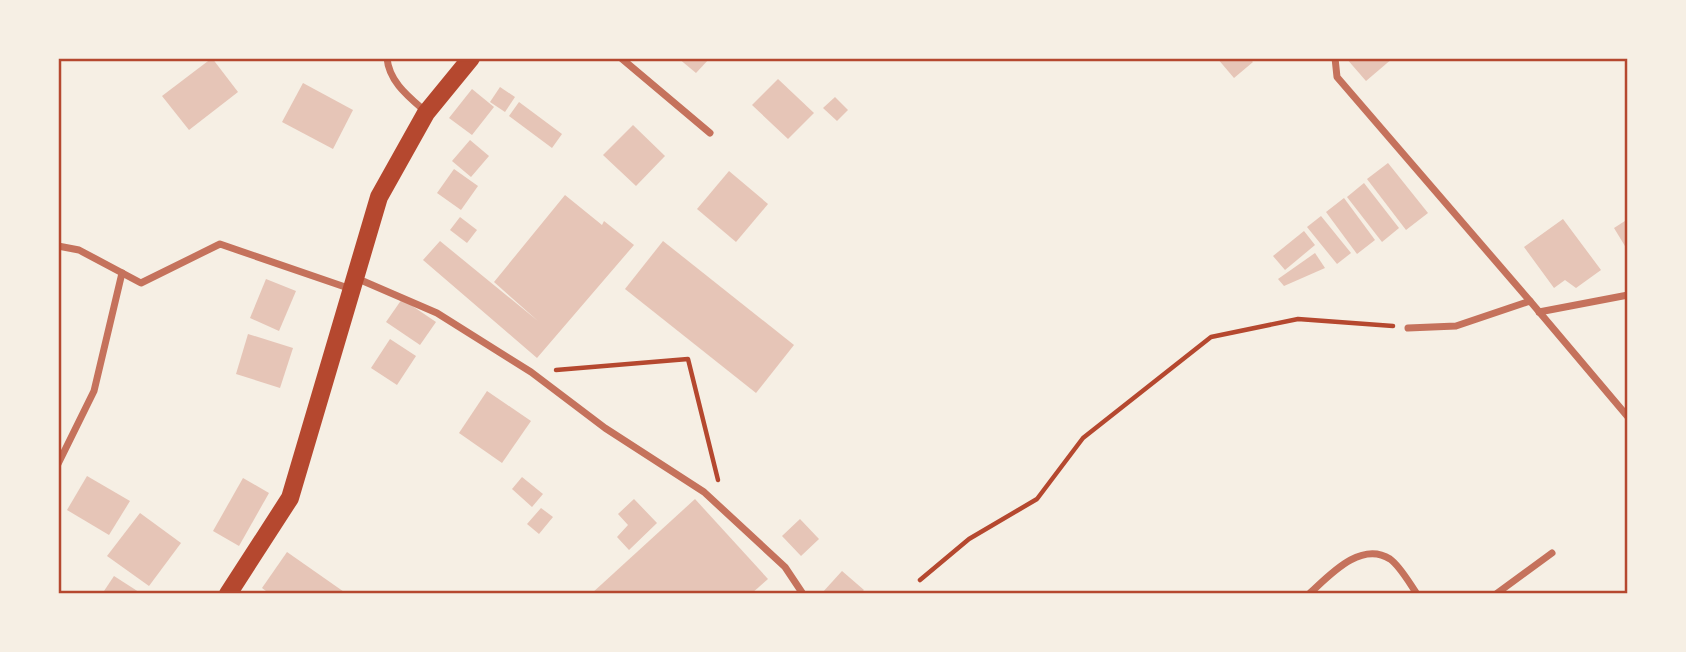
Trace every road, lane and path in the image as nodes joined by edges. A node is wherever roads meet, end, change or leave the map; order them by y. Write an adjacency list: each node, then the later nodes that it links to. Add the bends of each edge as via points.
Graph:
1 (387, 58): 5 (street, via 401,90)
2 (471, 58): 5 (main road)
3 (621, 58): 6 (street)
4 (1335, 58): 11 (street, via 1337,77)
5 (426, 113): 9 (main road, via 379,197)
6 (710, 133)
7 (58, 246): 8 (street, via 79,250)
8 (122, 273): 9 (street, via 142,283 220,244); 16 (street, via 94,391)
9 (353, 284): 14 (street, via 437,313); 20 (main road, via 290,498)
10 (1628, 295): 12 (street)
11 (1530, 301): 12 (street); 13 (street, via 1456,326)
12 (1539, 312): 15 (street)
13 (1408, 327): 19 (path, via 1298,319 1211,337 1083,438 1037,499 969,539)
14 (531, 372): 17 (street, via 605,428 704,492); 17 (path, via 688,359)
15 (1628, 417)
16 (58, 464)
17 (725, 512): 21 (street, via 785,567)
18 (1552, 553): 24 (street)
19 (920, 580)
20 (228, 594)
21 (803, 594)
22 (1309, 594): 23 (street, via 1345,562 1366,554 1389,559)
23 (1417, 594)
24 (1496, 594)

